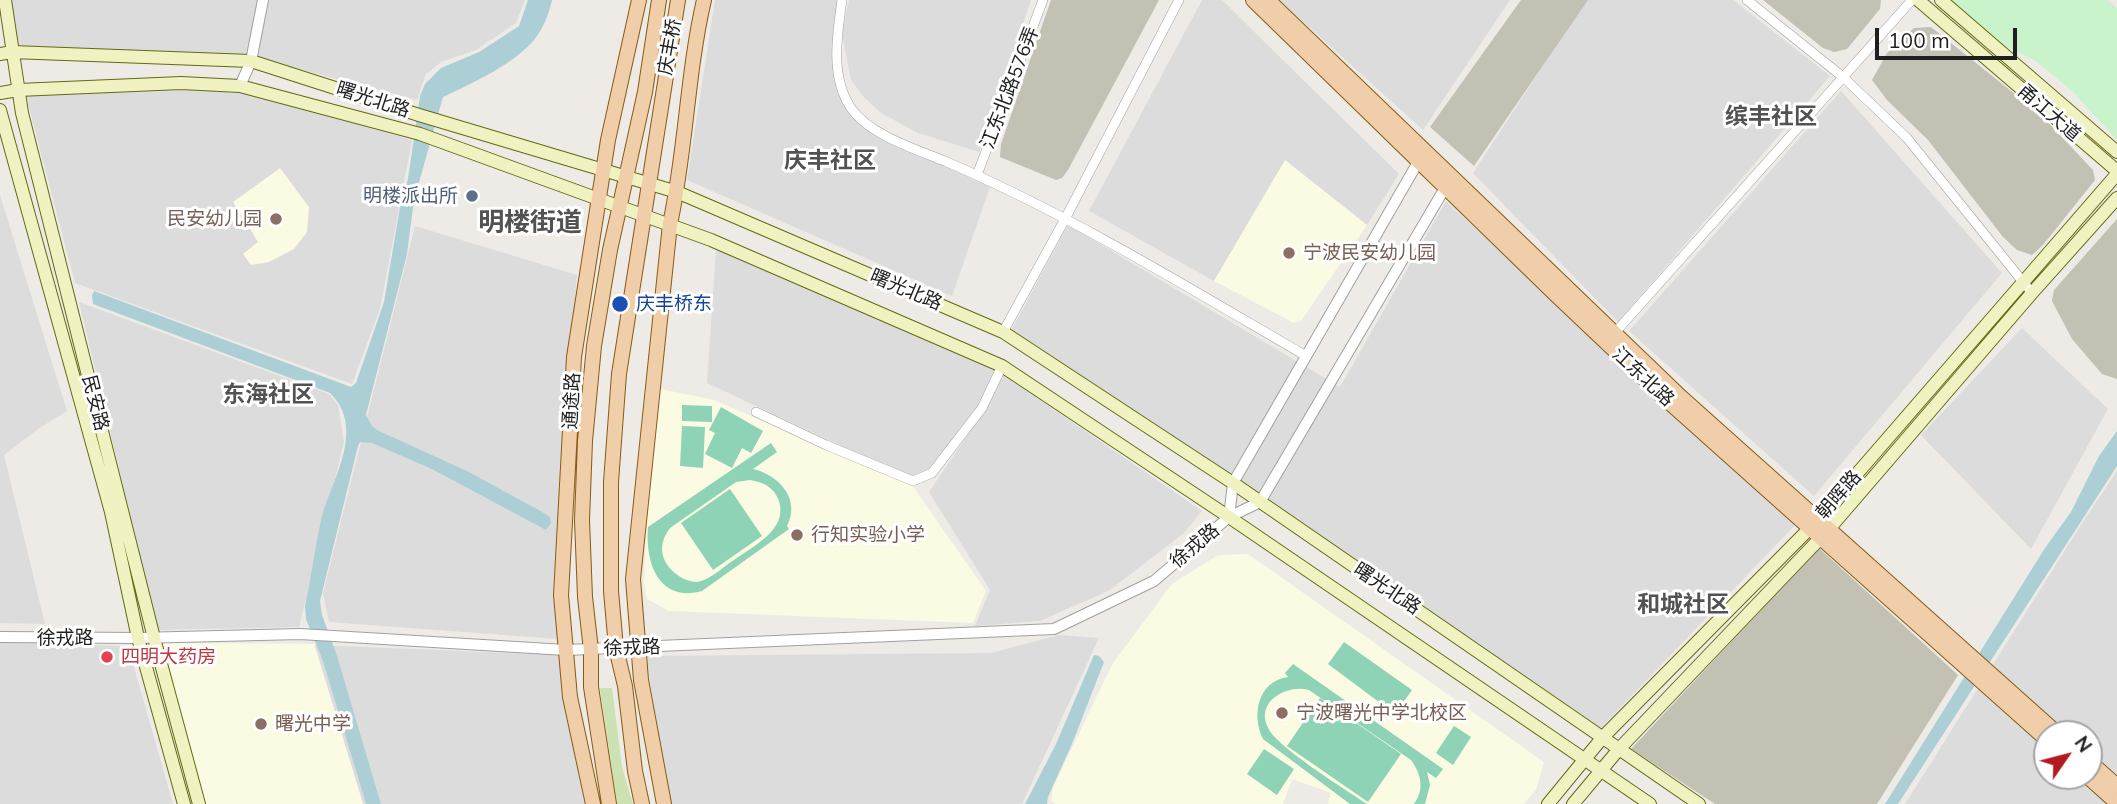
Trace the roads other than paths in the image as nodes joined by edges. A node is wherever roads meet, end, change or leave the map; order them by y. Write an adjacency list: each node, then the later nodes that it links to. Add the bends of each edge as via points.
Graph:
1 (5, 0): 16 (main road, 民安路)
2 (263, 0): 17 (street)
3 (639, 0): 26 (main road, 通途路)
4 (659, 0): 21 (main road, 庆丰桥)
5 (678, 0): 31 (main road, 庆丰桥)
6 (704, 0): 32 (main road)
7 (842, 0): 28 (street, via 836,37 838,73 849,106 880,133)
8 (1042, 0): 28 (street, 江东北路576弄)
9 (1179, 0): 37 (street)
10 (1253, 0): 25 (main road, 江东北路)
11 (1268, 0): 25 (main road, 江东北路)
12 (1747, 0): 18 (street)
13 (1912, 0): 18 (street)
14 (1918, 0): 27 (main road, 甬江大道)
15 (1941, 0): 24 (main road, 甬江大道)
16 (6, 53): 17 (main road, 曙光北路); 20 (main road, 民安路)
17 (251, 61): 19 (street); 26 (main road, 曙光北路)
18 (1843, 77): 39 (street, via 1908,138); 41 (street)
19 (240, 86): 20 (main road, 曙光北路, via 181,83); 34 (main road, 曙光北路, via 420,134)
20 (18, 90): 22 (main road, 曙光北路); 52 (main road, 民安路)
21 (645, 92): 29 (main road, 通途路)
22 (0, 93)
23 (0, 110): 51 (main road, 民安路, via 111,512)
24 (2117, 152)
25 (1422, 156): 30 (main road, 江东北路); 42 (street, 徐戎路)
26 (603, 171): 29 (main road, 曙光北路); 34 (main road, 通途路)
27 (2117, 172): 39 (main road, 朝晖路)
28 (977, 175): 37 (street)
29 (626, 178): 31 (main road, 曙光北路); 35 (main road, 通途路)
30 (1449, 181): 41 (main road, 江东北路); 46 (street)
31 (648, 184): 32 (main road, 曙光北路); 36 (main road)
32 (677, 192): 38 (main road); 40 (main road, 曙光北路)
33 (2117, 198): 39 (main road, 朝晖路)
34 (597, 199): 35 (main road, 曙光北路); 55 (main road, 通途路, via 575,357 561,595)
35 (620, 206): 36 (main road, 曙光北路); 56 (main road, 通途路, via 594,346 585,441 583,545)
36 (643, 215): 38 (main road, 曙光北路); 53 (main road, via 619,374 611,482)
37 (1065, 219): 40 (street); 42 (street)
38 (670, 225): 43 (main road, 曙光北路); 54 (main road, via 633,579)
39 (2027, 288): 48 (main road, 朝晖路); 49 (main road, 朝晖路)
40 (1003, 332): 45 (main road, 曙光北路)
41 (1610, 338): 48 (main road, 江东北路)
42 (1306, 356): 45 (street, 徐戎路)
43 (1002, 366): 44 (street, via 982,408 932,473 913,481); 47 (main road, 曙光北路)
44 (755, 412)
45 (1233, 483): 46 (main road, 曙光北路); 47 (street, 徐戎路)
46 (1260, 502): 47 (street, 徐戎路); 60 (main road, 曙光北路)
47 (1229, 517): 54 (street, 徐戎路, via 1154,581 1054,629); 62 (main road, 曙光北路)
48 (1813, 524): 49 (main road, 江东北路); 60 (main road, 朝晖路)
49 (1825, 534): 57 (main road, 江东北路, via 1969,654); 57 (main road, 江东北路, via 1968,671); 61 (main road, 朝晖路)
50 (0, 637): 51 (street, 徐戎路)
51 (138, 638): 52 (street, 徐戎路); 68 (main road, 民安路)
52 (154, 638): 55 (street, 徐戎路, via 300,634); 69 (main road, 民安路)
53 (616, 648): 54 (street, 徐戎路); 56 (street, 徐戎路); 72 (main road)
54 (638, 648): 73 (main road)
55 (566, 650): 56 (street, 徐戎路); 70 (main road, 通途路, via 570,697)
56 (591, 650): 71 (main road, 通途路, via 591,687)
57 (1997, 687): 58 (main road, 江东北路); 59 (main road, 江东北路)
58 (2040, 720)
59 (2033, 725)
60 (1603, 737): 61 (main road, 曙光北路); 62 (main road, 朝晖路)
61 (1619, 748): 63 (main road, 朝晖路); 77 (main road, 曙光北路)
62 (1585, 759): 63 (main road, 曙光北路); 74 (main road, 朝晖路)
63 (1602, 770): 75 (main road, 朝晖路); 76 (main road, 曙光北路)
64 (2103, 774): 65 (main road)
65 (2117, 786)
66 (2103, 790): 67 (main road)
67 (2117, 803)
68 (184, 804)
69 (199, 804)
70 (593, 804)
71 (609, 804)
72 (642, 804)
73 (664, 804)
74 (1548, 804)
75 (1573, 804)
76 (1650, 804)
77 (1699, 804)

